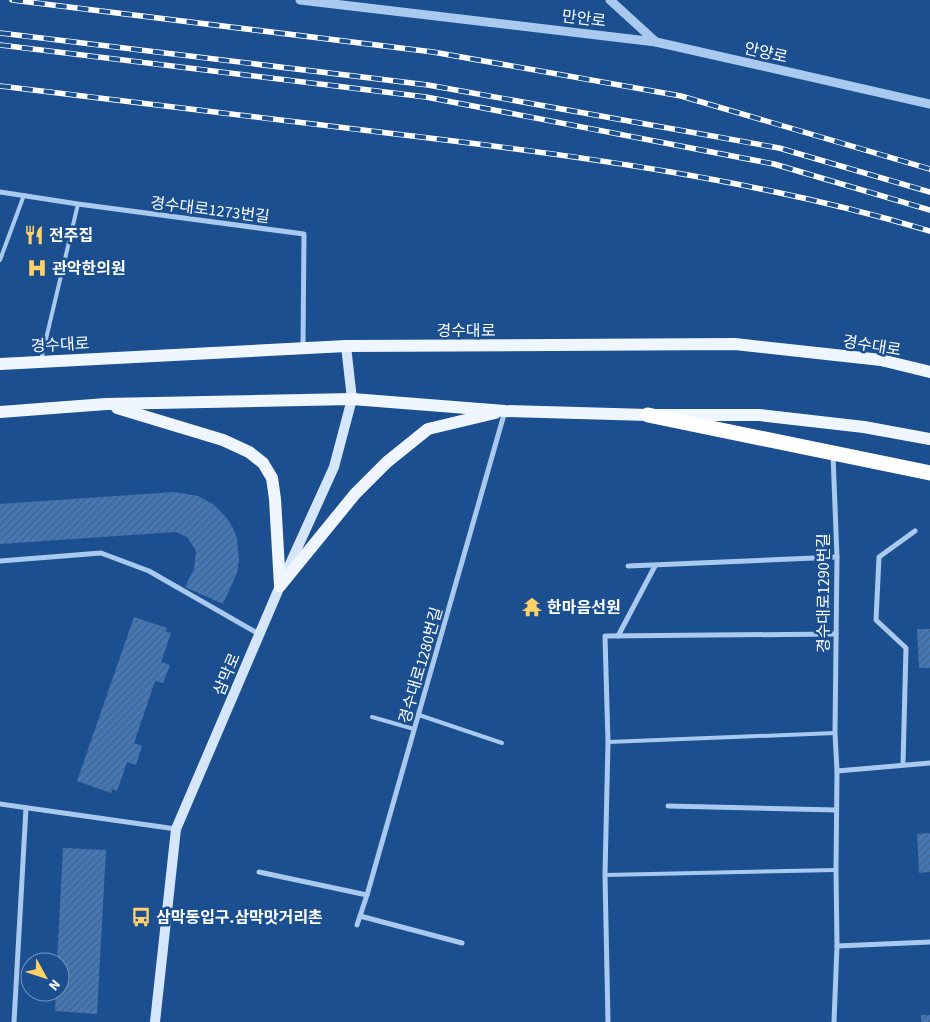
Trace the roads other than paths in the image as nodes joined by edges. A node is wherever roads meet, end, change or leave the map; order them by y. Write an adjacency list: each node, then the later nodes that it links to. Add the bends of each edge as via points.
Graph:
1 (300, 0): 3 (street, 만안로)
2 (610, 0): 3 (street, 안양로)
3 (656, 42): 4 (street, 안양로)
4 (930, 104)
5 (0, 192): 6 (street, 경수대로1273번길)
6 (24, 195): 7 (street, 경수대로1273번길); 8 (lane)
7 (78, 204): 10 (street, 경수대로1273번길, via 304,234); 11 (lane)
8 (0, 260)
9 (346, 346): 10 (main road, 경수대로); 13 (main road, 경수대로, via 735,344 881,360); 14 (main road, 삼막로)
10 (303, 349): 11 (main road, 경수대로)
11 (41, 361): 12 (main road, 경수대로)
12 (0, 364)
13 (930, 372)
14 (352, 399): 15 (main road); 16 (main road); 27 (main road, 삼막로, via 334,467)
15 (106, 404): 17 (main road); 27 (main road, via 223,440 249,452 262,463 272,478)
16 (505, 411): 18 (main road); 27 (main road, via 428,429 387,462 355,494); 31 (street, 경수대로1280번길)
17 (0, 412)
18 (648, 415): 19 (main road, via 759,415 864,426); 20 (highway)
19 (930, 439)
20 (832, 453): 21 (highway); 23 (street, 경수대로1290번길)
21 (930, 473)
22 (914, 531): 38 (street, via 879,557 876,620 906,648)
23 (837, 557): 26 (street); 28 (street, 경수대로1290번길)
24 (0, 560): 29 (street, via 101,553 149,571)
25 (628, 566): 26 (street)
26 (655, 566): 30 (street)
27 (280, 586): 29 (main road, 삼막로)
28 (836, 634): 30 (street); 34 (street, 경수대로1290번길)
29 (259, 635): 44 (main road, 삼막로)
30 (618, 636): 35 (street, via 605,636)
31 (419, 715): 33 (street, 경수대로1280번길); 36 (lane)
32 (372, 717): 33 (lane)
33 (414, 729): 48 (street, 경수대로1280번길)
34 (835, 733): 35 (lane); 39 (street, 경수대로1290번길)
35 (608, 742): 47 (street)
36 (502, 743)
37 (930, 763): 38 (street)
38 (903, 764): 39 (street)
39 (837, 771): 43 (street, 경수대로1290번길)
40 (0, 804): 42 (street)
41 (668, 806): 43 (street)
42 (26, 808): 44 (street); 54 (street)
43 (836, 810): 45 (street, 경수대로1290번길)
44 (176, 829): 55 (main road, 삼막로)
45 (836, 870): 47 (lane); 53 (street, 경수대로1290번길)
46 (259, 872): 48 (street)
47 (605, 875): 56 (street)
48 (367, 895): 49 (street, 경수대로1280번길)
49 (360, 916): 50 (street, 경수대로1280번길); 52 (street)
50 (357, 925)
51 (930, 942): 53 (street)
52 (462, 943)
53 (837, 946): 57 (street, 경수대로1290번길)
54 (14, 1022)
55 (155, 1022)
56 (608, 1022)
57 (834, 1022)

